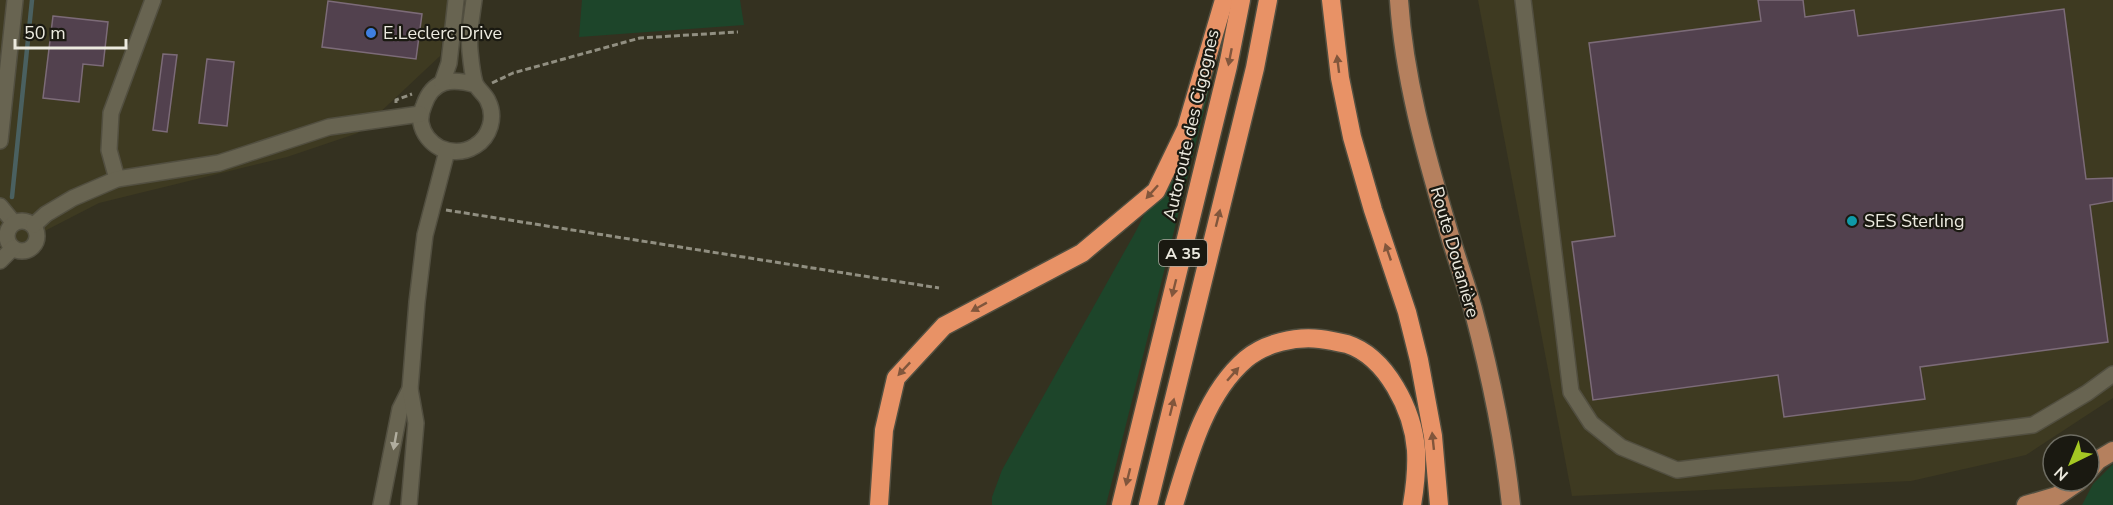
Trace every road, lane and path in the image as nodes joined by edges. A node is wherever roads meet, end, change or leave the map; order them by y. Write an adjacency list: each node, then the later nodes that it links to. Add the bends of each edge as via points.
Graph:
1 (15, 0): 15 (street)
2 (153, 0): 17 (street, via 111,113 109,150)
3 (456, 0): 12 (street, via 449,63)
4 (474, 0): 13 (street, via 470,45)
5 (1224, 0): 31 (highway, one-way to 31, via 1186,129 1156,191 1082,253 944,326 896,378 884,430)
6 (1241, 0): 32 (highway, Autoroute des Cigognes / A 35, one-way to 32)
7 (1268, 0): 33 (highway, A 35, one-way to 7)
8 (1331, 0): 29 (highway, one-way to 8, via 1419,360 1352,137)
9 (1399, 0): 36 (main road, Route Douanière, via 1402,42 1418,123 1475,318 1503,437)
10 (1523, 0): 25 (street, via 1571,392 1591,423 1622,447 1677,470 2033,425)
11 (738, 32): 13 (path, via 640,38 513,73)
12 (442, 83): 13 (street, via 460,80); 14 (street, via 427,96)
13 (478, 87): 16 (street, via 492,112 486,136 470,149)
14 (420, 114): 16 (street, via 426,136); 17 (street, via 328,127 219,163)
15 (0, 141)
16 (447, 151): 19 (street)
17 (117, 179): 21 (street, via 73,198)
18 (0, 206): 20 (street)
19 (431, 208): 24 (path); 26 (street, via 417,302)
20 (14, 223): 21 (street, via 26,220); 22 (street, via 7,235)
21 (34, 225): 22 (street, via 37,240 32,248)
22 (13, 248): 23 (street)
23 (0, 261)
24 (939, 288)
25 (2113, 374)
26 (410, 389): 28 (street, via 416,423); 30 (street, one-way to 30, via 400,409)
27 (2061, 493): 37 (main road)
28 (410, 503)
29 (1440, 503)
30 (381, 505)
31 (879, 505)
32 (1121, 505)
33 (1148, 505)
34 (1174, 505): 35 (highway, one-way to 35, via 1205,418 1225,383 1246,359 1263,348 1292,339 1312,338 1348,345 1370,358 1401,395 1416,452)
35 (1412, 505)
36 (1511, 505)
37 (2026, 505)

